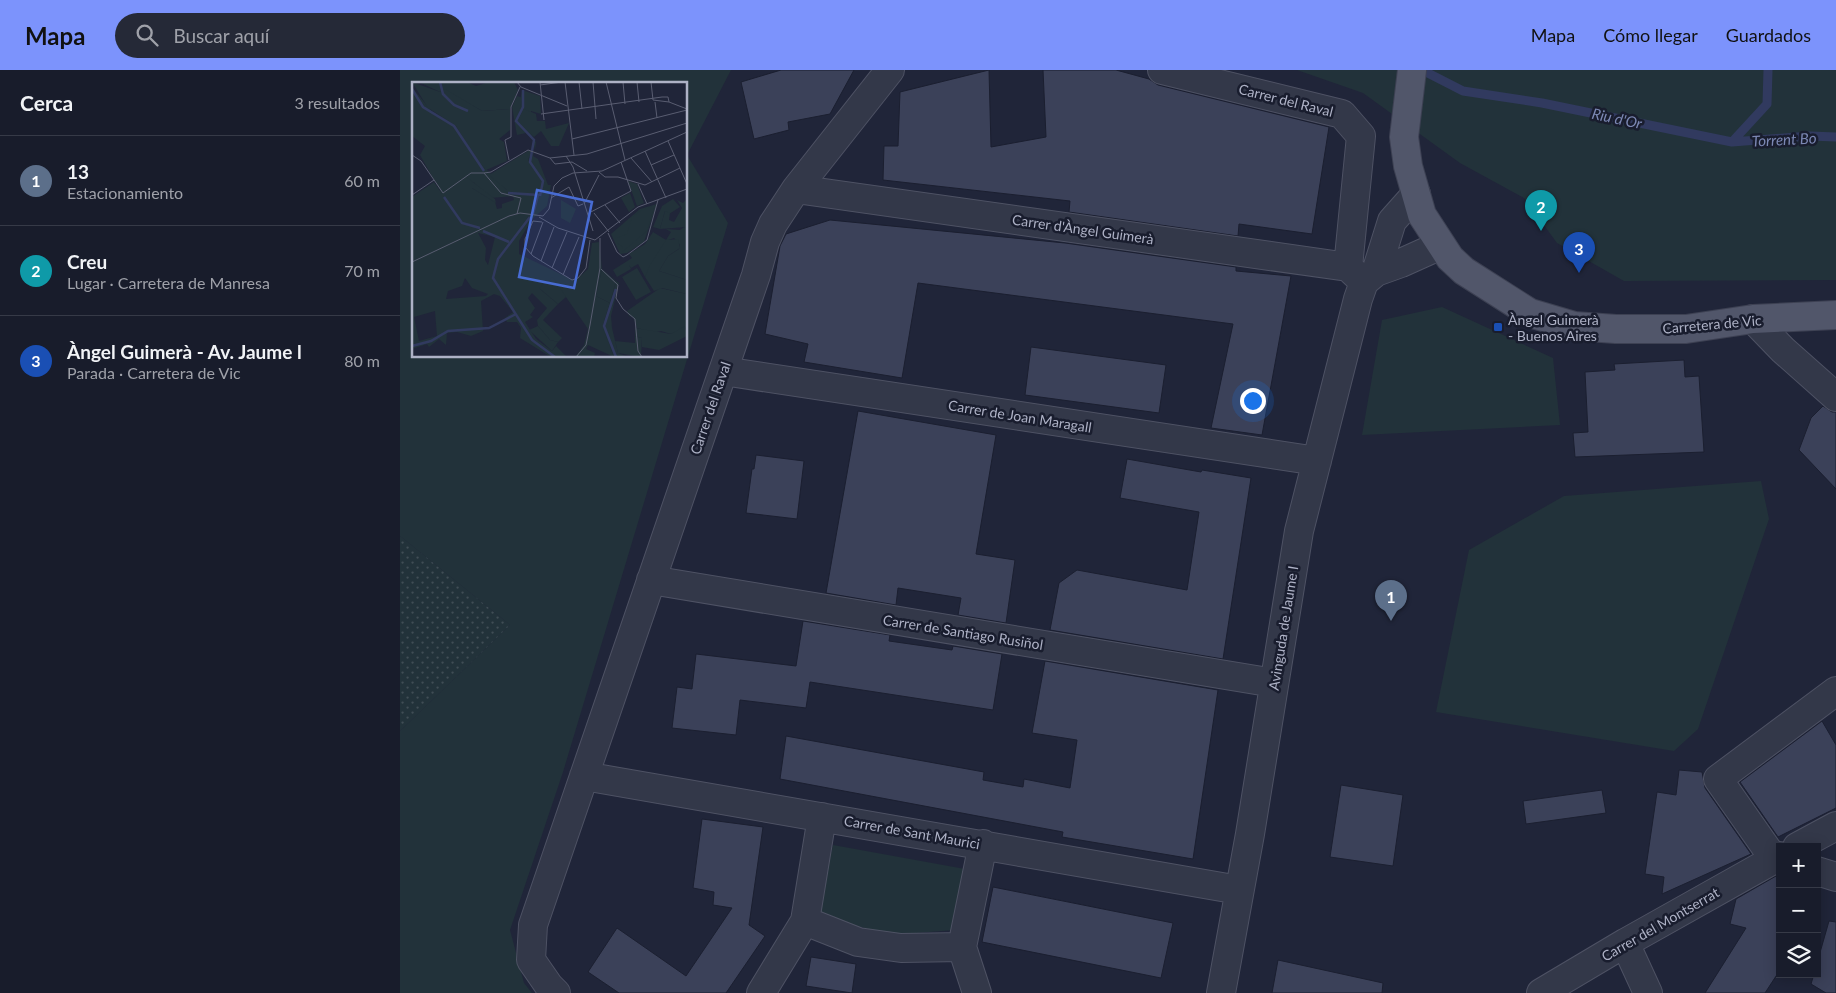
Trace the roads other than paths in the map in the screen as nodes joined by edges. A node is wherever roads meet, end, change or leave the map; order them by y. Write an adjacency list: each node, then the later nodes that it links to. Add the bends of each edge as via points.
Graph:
1 (890, 70): 4 (street, Carrer del Raval)
2 (1162, 70): 7 (street, Carrer del Raval, via 1342,114 1361,136)
3 (1412, 70): 5 (main road, Carretera de Vic, via 1404,137)
4 (796, 189): 7 (street, Carrer d'Àngel Guimerà); 10 (street, Carrer del Raval, via 765,242)
5 (1416, 194): 6 (main road, Carretera de Vic, via 1422,215); 7 (street, via 1392,221)
6 (1441, 245): 7 (street, via 1401,263); 9 (main road, Carretera de Vic, via 1464,271 1530,313 1574,326 1686,329)
7 (1363, 273): 12 (street, Avinguda de Jaume I)
8 (1836, 315): 9 (main road, Carretera de Vic)
9 (1754, 320): 11 (street, via 1783,350)
10 (723, 371): 12 (street, Carrer de Joan Maragall); 13 (street, Carrer del Raval)
11 (1834, 389)
12 (1317, 461): 14 (street, Avinguda de Jaume I, via 1299,531)
13 (651, 580): 14 (street, Carrer de Santiago Rusiñol); 16 (street, Carrer del Raval)
14 (1274, 683): 25 (street, Avinguda de Jaume I)
15 (1836, 691): 21 (street, via 1718,779)
16 (584, 776): 17 (street, Carrer de Sant Maurici); 29 (street, Carrer del Raval, via 533,925 531,960)
17 (822, 817): 20 (street, Carrer de Sant Maurici); 26 (street)
18 (1836, 826): 19 (street, Carrer del Montserrat)
19 (1806, 843)
20 (984, 844): 25 (street, Carrer de Sant Maurici); 28 (street)
21 (1776, 848)
22 (1776, 860): 27 (street, Carrer del Montserrat)
23 (1821, 872): 24 (street)
24 (1836, 877)
25 (1239, 890): 32 (street, Avinguda de Jaume I)
26 (805, 921): 28 (street, via 858,942 901,948); 30 (street)
27 (1625, 943): 33 (street, Carrer del Montserrat); 34 (street)
28 (962, 946): 31 (street)
29 (556, 993)
30 (760, 993)
31 (977, 993)
32 (1221, 993)
33 (1541, 993)
34 (1648, 993)

